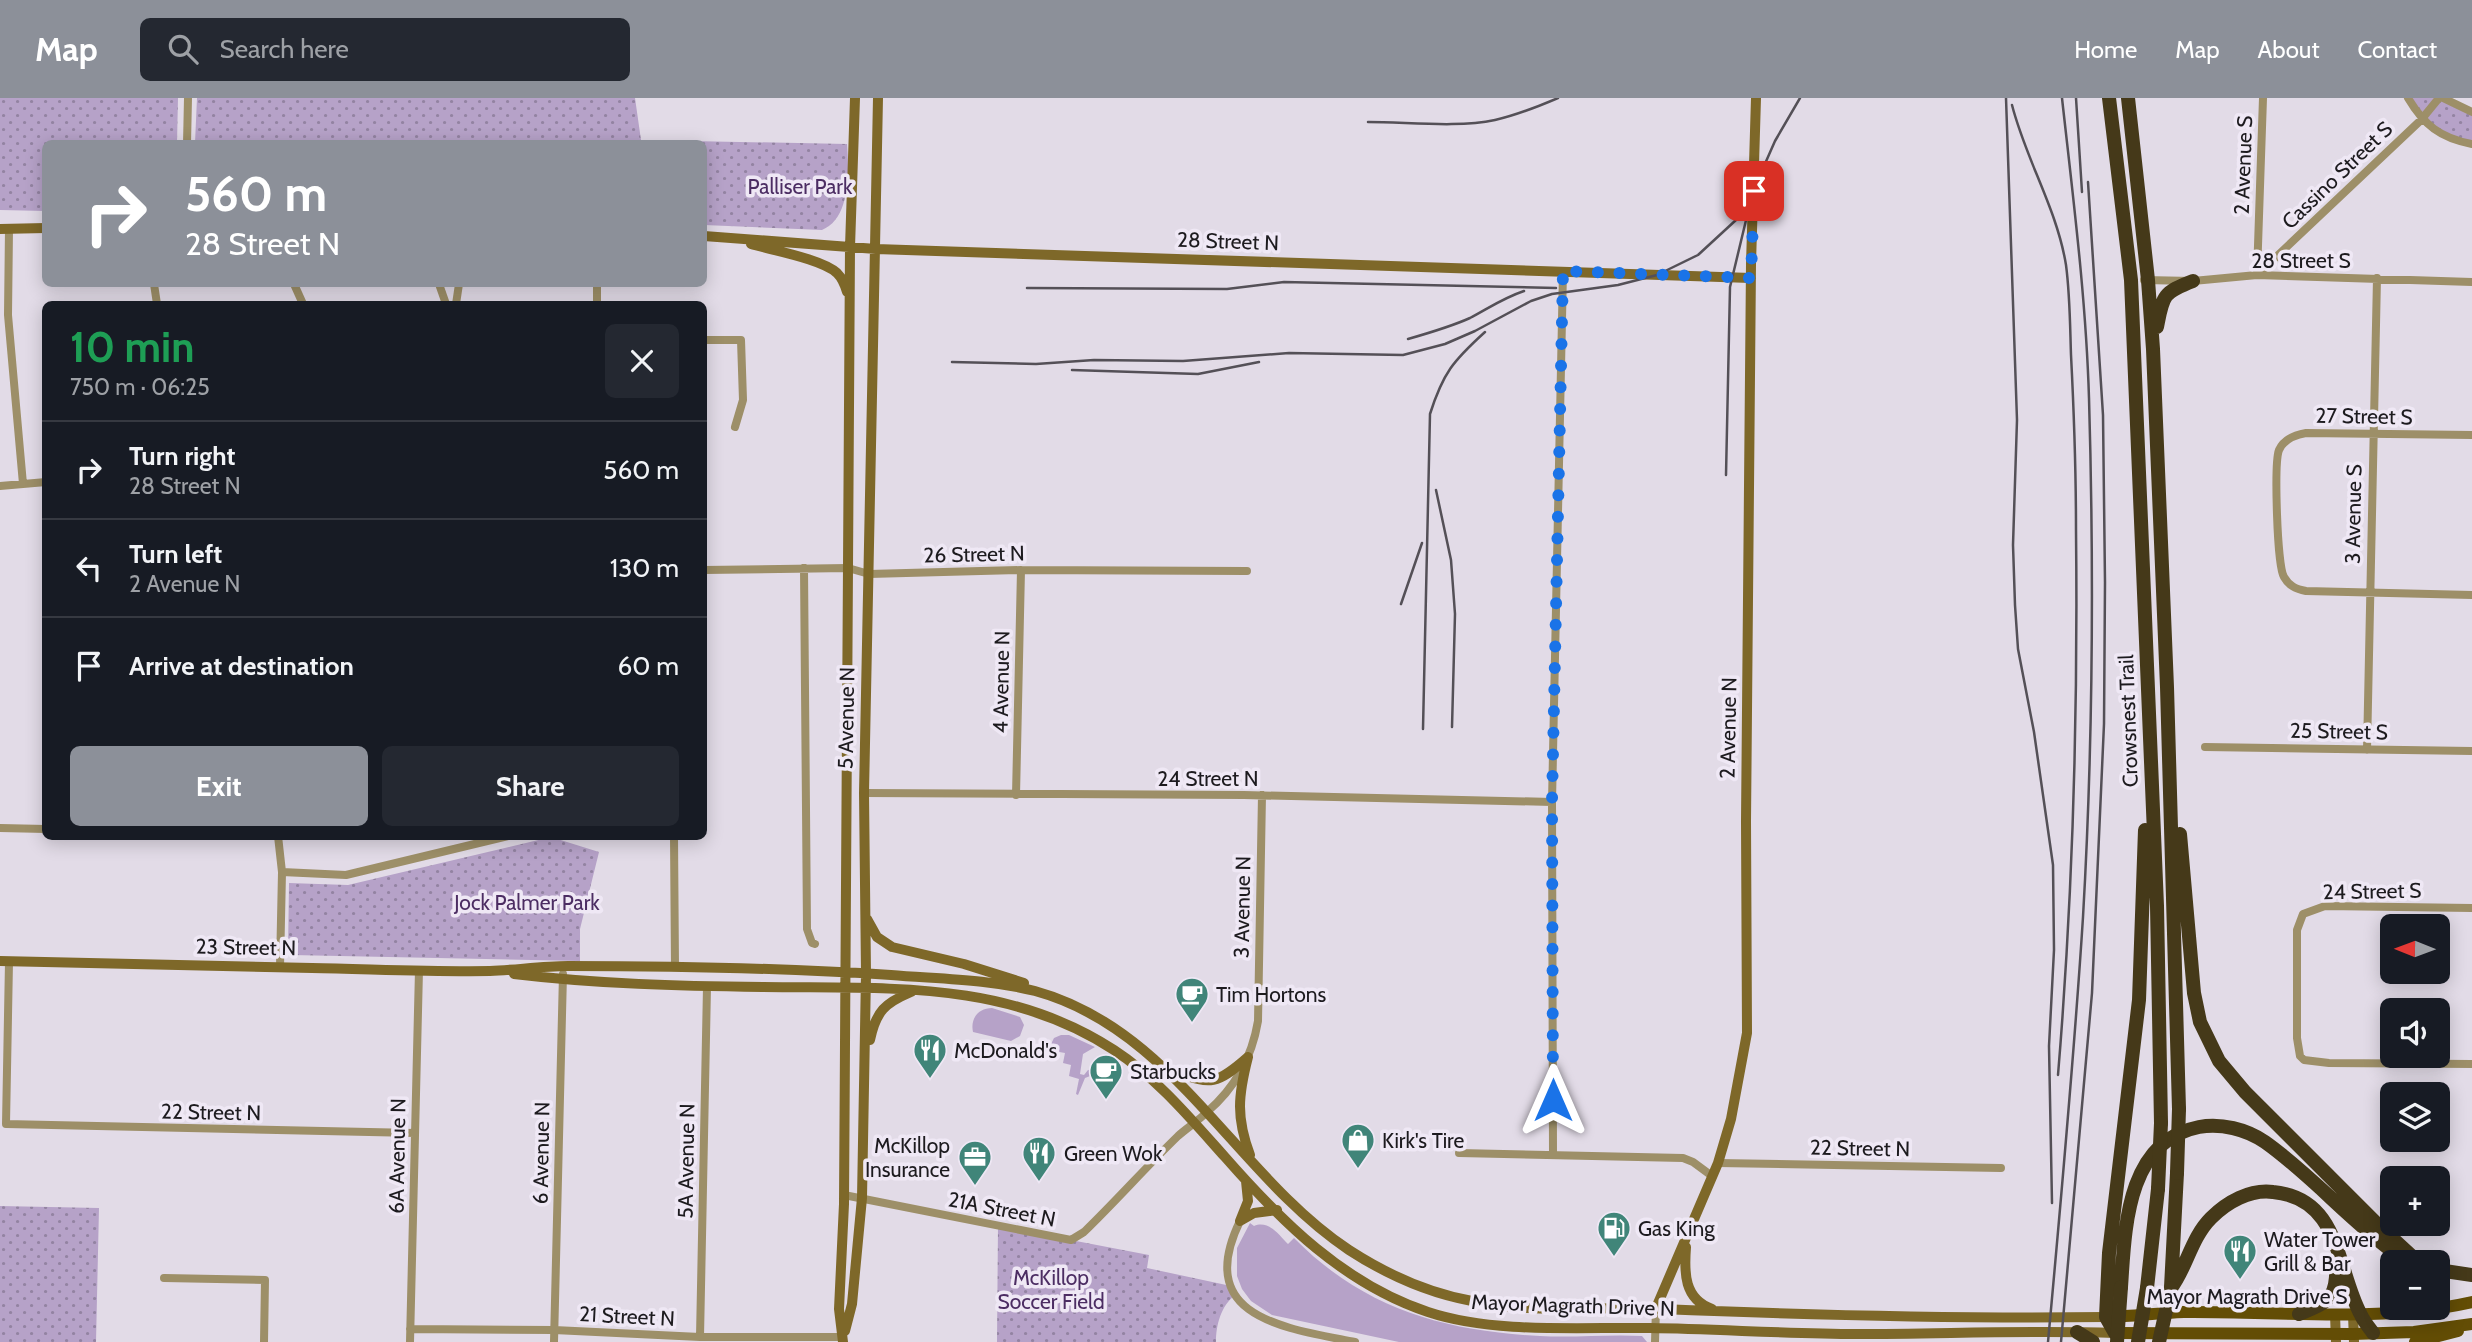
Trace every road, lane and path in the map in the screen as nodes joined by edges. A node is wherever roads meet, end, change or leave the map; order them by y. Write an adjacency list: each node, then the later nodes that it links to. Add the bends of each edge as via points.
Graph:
1 (188, 98): 12 (street)
2 (855, 98): 18 (main road, 5 Avenue N)
3 (878, 98): 19 (main road, 5 Avenue N)
4 (1756, 98): 22 (main road, 2 Avenue N)
5 (2109, 98): 24 (highway, Crowsnest Trail)
6 (2128, 98): 25 (highway, Crowsnest Trail)
7 (2263, 98): 21 (street, 2 Avenue S)
8 (2408, 98): 11 (street)
9 (2441, 98): 10 (street); 11 (street, Cassino Street S)
10 (2472, 113)
11 (2421, 120): 13 (street, via 2453,140); 21 (street, Cassino Street S)
12 (187, 140)
13 (2472, 144)
14 (5, 229): 15 (main road); 35 (street)
15 (42, 229)
16 (707, 236): 17 (main road, 28 Street N)
17 (725, 237): 18 (main road, 28 Street N); 28 (main road, via 835,270)
18 (850, 247): 19 (main road, 28 Street N); 28 (main road, 5 Avenue N)
19 (876, 249): 20 (main road, 28 Street N); 42 (main road, 5 Avenue N)
20 (1563, 271): 22 (main road, 28 Street N); 53 (street)
21 (2258, 275): 23 (street, 28 Street S); 26 (street, 28 Street S)
22 (1751, 278): 87 (main road, 2 Avenue N, via 1747,1033)
23 (2377, 278): 27 (street, 28 Street S); 32 (street, 3 Avenue S)
24 (2131, 280): 25 (street, 28 Street S); 46 (highway, Crowsnest Trail)
25 (2148, 280): 26 (street, 28 Street S); 30 (highway, Crowsnest Trail)
26 (2193, 281): 30 (highway, via 2162,299)
27 (2472, 282)
28 (850, 305): 38 (main road, 5 Avenue N)
29 (707, 340): 31 (street, via 741,340 743,400)
30 (2152, 349): 45 (highway, Crowsnest Trail)
31 (735, 426)
32 (2373, 434): 33 (street, 27 Street S); 43 (street, 3 Avenue S); 43 (street, 27 Street S, via 2306,433 2289,438 2277,459 2281,570 2289,583 2306,591)
33 (2472, 435)
34 (42, 482): 35 (street)
35 (23, 484): 36 (street)
36 (0, 486)
37 (804, 568): 38 (street, 26 Street N); 39 (street, 26 Street N); 62 (street, 5 Avenue N, via 807,929)
38 (848, 568): 42 (street, 26 Street N); 69 (main road, 5 Avenue N)
39 (707, 570)
40 (1021, 570): 41 (street, 26 Street N); 42 (street, 26 Street N); 51 (street, 4 Avenue N)
41 (1247, 571)
42 (869, 574): 50 (main road, 5 Avenue N)
43 (2371, 593): 44 (street); 48 (street, 3 Avenue S)
44 (2472, 595)
45 (2167, 687): 99 (highway, via 2194,993 2208,1043 2238,1085); 103 (highway, Crowsnest Trail, bridge, via 2179,1109)
46 (2147, 688): 110 (highway, via 2139,1000 2113,1208); 128 (highway, Crowsnest Trail, bridge, via 2161,1123 2158,1189)
47 (2205, 747): 48 (street, 25 Street S)
48 (2367, 750): 49 (street, 25 Street S)
49 (2472, 751)
50 (864, 793): 51 (street, 24 Street N); 61 (main road, 5 Avenue N)
51 (1016, 795): 52 (street, 24 Street N)
52 (1262, 795): 53 (street, 24 Street N); 77 (street, 3 Avenue N, via 1258,1021)
53 (1552, 802): 85 (street)
54 (0, 828): 55 (street)
55 (42, 829)
56 (278, 840): 59 (street)
57 (491, 840): 59 (street, via 346,875)
58 (674, 840): 66 (street)
59 (282, 872): 65 (street)
60 (2472, 908): 79 (street, 24 Street S, via 2325,906 2303,914 2297,930 2297,1038 2304,1060)
61 (866, 916): 70 (main road, 5 Avenue N); 76 (main road, via 877,937 892,947 1004,975)
62 (815, 944)
63 (5, 961): 65 (main road, 23 Street N); 83 (street, 22 Street N, via 6,1124)
64 (563, 966): 66 (main road, 23 Street N); 68 (main road, 23 Street N); 71 (street, 6 Avenue N)
65 (280, 967): 67 (main road, 23 Street N)
66 (675, 967): 69 (main road, 23 Street N)
67 (419, 970): 68 (main road, 23 Street N); 83 (street, 6A Avenue N)
68 (491, 971): 71 (main road, 23 Street N)
69 (847, 973): 70 (main road, Mayor Magrath Drive N); 73 (main road, 5 Avenue N)
70 (866, 974): 74 (main road, 5 Avenue N); 76 (main road, Mayor Magrath Drive N, via 997,984)
71 (563, 980): 72 (main road, 23 Street N); 114 (street, 6 Avenue N)
72 (707, 986): 73 (main road, 23 Street N); 117 (street, 5A Avenue N)
73 (847, 989): 74 (main road, Mayor Magrath Drive N); 91 (main road, 5 Avenue N)
74 (866, 989): 75 (main road, Mayor Magrath Drive N); 78 (main road, 5 Avenue N)
75 (915, 990): 78 (main road, via 886,1004 880,1012); 82 (main road, Mayor Magrath Drive N, via 993,999 1073,1028 1136,1066)
76 (1045, 994): 80 (main road, Mayor Magrath Drive N, via 1117,1030)
77 (1248, 1057): 80 (main road, via 1216,1081); 81 (street, 3 Avenue N, via 1236,1080); 86 (main road, via 1238,1108)
78 (865, 1060): 92 (main road, 5 Avenue N)
79 (2472, 1064)
80 (1162, 1067): 81 (main road, Mayor Magrath Drive N)
81 (1208, 1112): 82 (street, 3 Avenue N); 86 (main road, Mayor Magrath Drive N)
82 (1194, 1123): 90 (main road, Mayor Magrath Drive N); 96 (street, 3 Avenue N)
83 (415, 1133): 113 (street, 6A Avenue N)
84 (1459, 1153): 85 (street)
85 (1553, 1154): 89 (street, via 1683,1158)
86 (1252, 1161): 105 (main road, Mayor Magrath Drive N, via 1337,1241 1380,1268 1426,1288 1476,1303 1518,1307)
87 (1718, 1163): 88 (street, 22 Street N); 89 (main road, 2 Avenue N)
88 (2001, 1168)
89 (1713, 1175): 95 (main road, 2 Avenue N)
90 (1246, 1181): 93 (main road, Mayor Magrath Drive N); 94 (main road, via 1248,1201)
91 (845, 1195): 92 (street, 21A Street N); 121 (main road, 5 Avenue N, via 839,1309)
92 (863, 1198): 96 (street, 21A Street N); 121 (main road, 5 Avenue N, via 852,1304)
93 (1277, 1210): 94 (main road, via 1254,1213); 112 (main road, Mayor Magrath Drive N, via 1344,1271 1428,1312 1491,1325)
94 (1240, 1221): 125 (street, via 1228,1250 1227,1270 1240,1302 1267,1321)
95 (1687, 1237): 105 (main road, 2 Avenue N); 106 (main road, via 1687,1286 1698,1302)
96 (1071, 1240)
97 (2335, 1242): 103 (highway, via 2309,1204 2279,1192 2250,1193 2210,1219); 107 (highway, via 2335,1290 2324,1304); 109 (highway)
98 (2391, 1250): 118 (highway, bridge, via 2263,1140 2227,1127 2190,1129 2159,1148 2140,1173 2133,1192)
99 (2404, 1250)
100 (2450, 1272): 101 (highway)
101 (2472, 1275)
102 (164, 1278): 122 (street, via 265,1280)
103 (2171, 1288): 129 (highway, Crowsnest Trail, bridge)
104 (2472, 1302): 109 (main road, Mayor Magrath Drive S, via 2433,1310)
105 (1656, 1308): 106 (main road, Mayor Magrath Drive N); 112 (street, 2 Avenue N)
106 (1720, 1312): 110 (main road, Mayor Magrath Drive N)
107 (2299, 1314): 108 (main road, Mayor Magrath Drive S); 110 (main road, Mayor Magrath Drive S, via 2184,1312)
108 (2335, 1314): 109 (main road, Mayor Magrath Drive S); 119 (main road)
109 (2356, 1314): 116 (highway); 120 (main road)
110 (2106, 1317): 118 (highway)
111 (2472, 1325): 116 (main road, Mayor Magrath Drive S); 130 (main road)
112 (1656, 1328): 115 (main road, Mayor Magrath Drive N, via 1854,1334); 126 (street, 2 Avenue N)
113 (410, 1329): 114 (street, 21 Street N); 123 (street, 6A Avenue N)
114 (554, 1330): 117 (street, 21 Street N); 124 (street, 6 Avenue N)
115 (2077, 1332): 118 (main road, Mayor Magrath Drive N); 127 (highway)
116 (2373, 1333): 120 (main road, Mayor Magrath Drive S)
117 (700, 1337): 121 (street, 21 Street N)
118 (2116, 1338): 119 (main road, Mayor Magrath Drive S)
119 (2335, 1338): 120 (main road, Mayor Magrath Drive S)
120 (2353, 1338)
121 (843, 1340)
122 (264, 1342)
123 (410, 1342)
124 (554, 1342)
125 (1355, 1342)
126 (1655, 1342)
127 (2094, 1342)
128 (2138, 1342)
129 (2160, 1342)
130 (2415, 1342)

